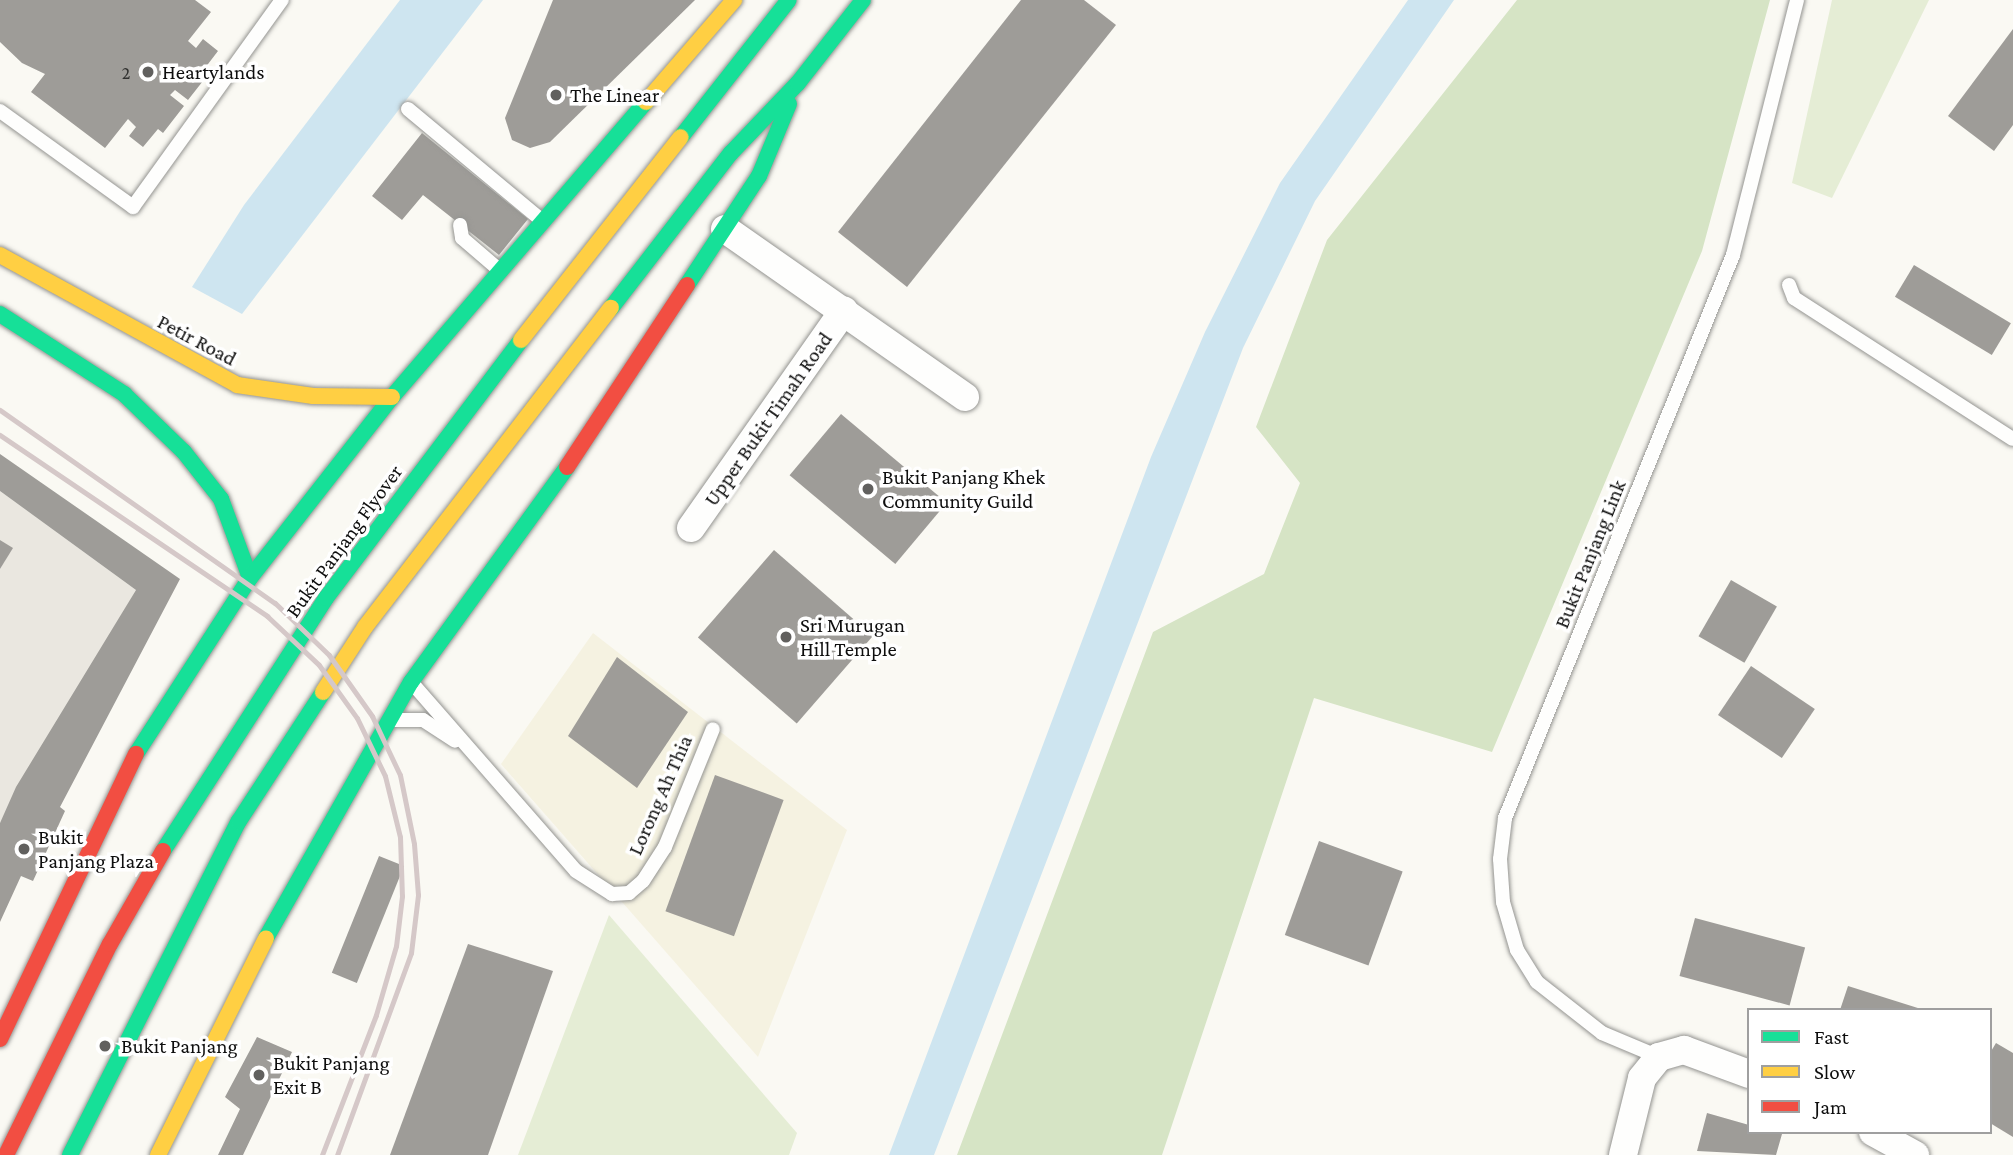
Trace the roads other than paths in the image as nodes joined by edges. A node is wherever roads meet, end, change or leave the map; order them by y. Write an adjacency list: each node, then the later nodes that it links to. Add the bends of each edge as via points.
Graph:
1 (282, 0): 8 (lane, via 132,207)
2 (734, 0): 9 (main road)
3 (789, 0): 30 (main road, Bukit Panjang Flyover, via 506,359 326,598 188,806 110,944)
4 (863, 0): 6 (main road)
5 (1797, 0): 27 (lane, Bukit Panjang Link, via 1733,255 1505,818 1500,859 1510,926 1517,950 1537,982 1602,1033)
6 (799, 83): 11 (main road, via 759,176); 31 (main road, via 731,153 365,627 239,821)
7 (408, 108): 9 (lane, via 492,184)
8 (0, 111)
9 (545, 224): 13 (main road)
10 (460, 225): 13 (lane, via 462,238)
11 (725, 229): 15 (street, Upper Bukit Timah Road); 22 (main road, via 588,437)
12 (2, 256): 16 (main road, via 22,294); 17 (main road, Petir Road, via 237,385 313,396)
13 (502, 272): 17 (main road)
14 (1789, 285): 19 (lane, via 1794,298)
15 (844, 310): 18 (street, Upper Bukit Timah Road); 20 (street, Upper Bukit Timah Road)
16 (5, 317): 21 (main road, via 124,394 184,452 220,499)
17 (393, 397): 21 (main road)
18 (965, 397)
19 (2013, 439)
20 (691, 528)
21 (250, 578): 26 (main road, via 139,748)
22 (411, 682): 23 (main road); 25 (lane, Lorong Ah Thia)
23 (387, 721): 25 (lane, Lorong Ah Thia, via 414,718 436,725); 32 (main road, via 290,888)
24 (713, 729): 25 (lane, Lorong Ah Thia, via 665,847 643,881 629,893 612,894 576,872)
25 (492, 775)
26 (0, 1039)
27 (1659, 1057): 28 (street, via 1684,1050); 33 (street, via 1642,1078)
28 (1747, 1073)
29 (1877, 1134): 34 (street)
30 (6, 1155)
31 (71, 1155)
32 (158, 1155)
33 (1623, 1155)
34 (1915, 1155)

